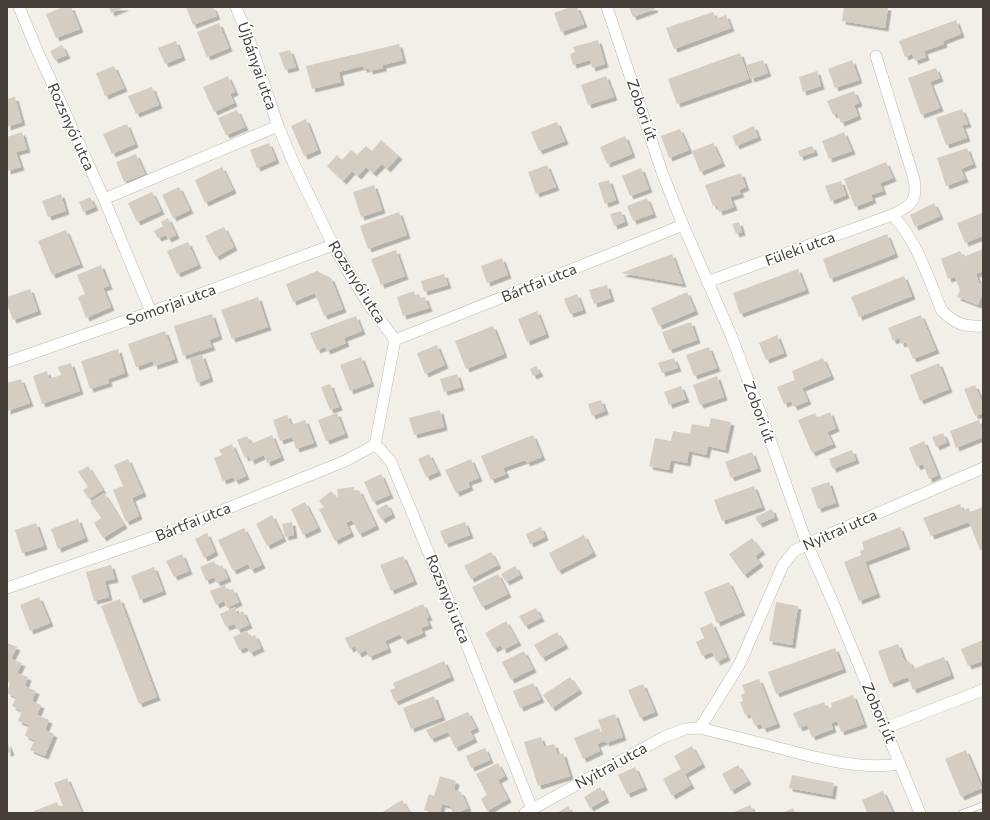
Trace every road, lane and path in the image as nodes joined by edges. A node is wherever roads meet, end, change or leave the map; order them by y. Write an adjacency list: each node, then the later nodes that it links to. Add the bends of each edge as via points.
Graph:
1 (19, 7): 6 (street, Rozsnyói utca)
2 (236, 7): 5 (street, Újbányai utca)
3 (607, 7): 8 (street, Zobori út)
4 (876, 56): 7 (street, Füleki utca, via 916,190 914,201 907,208)
5 (278, 126): 6 (street); 9 (street, Rozsnyói utca)
6 (104, 199): 11 (street, Rozsnyói utca)
7 (892, 215): 10 (street, Füleki utca); 12 (street, via 909,236 942,311 960,324)
8 (683, 225): 10 (street, Zobori út); 13 (street, Bártfai utca)
9 (334, 245): 11 (street, Somorjai utca); 13 (street, Rozsnyói utca, via 367,302)
10 (707, 282): 17 (street, Zobori út, via 730,335)
11 (151, 312): 14 (street, Somorjai utca)
12 (983, 326)
13 (395, 340): 15 (street, Rozsnyói utca)
14 (7, 362)
15 (375, 445): 18 (street, Bártfai utca, via 345,461 174,530); 24 (street, Rozsnyói utca, via 391,462 462,632)
16 (983, 468): 17 (street, Nyitrai utca)
17 (807, 544): 20 (street, Nyitrai utca, via 794,550 782,565 739,665); 21 (street, Zobori út)
18 (7, 588)
19 (983, 690): 21 (street)
20 (700, 728): 22 (street, Nyitrai utca, via 810,756 857,765); 24 (street, Nyitrai utca, via 685,729 664,737)
21 (885, 728): 22 (street, Zobori út)
22 (900, 764): 25 (street, Zobori út)
23 (983, 805): 26 (lane)
24 (528, 811)
25 (920, 813)
26 (962, 813)

